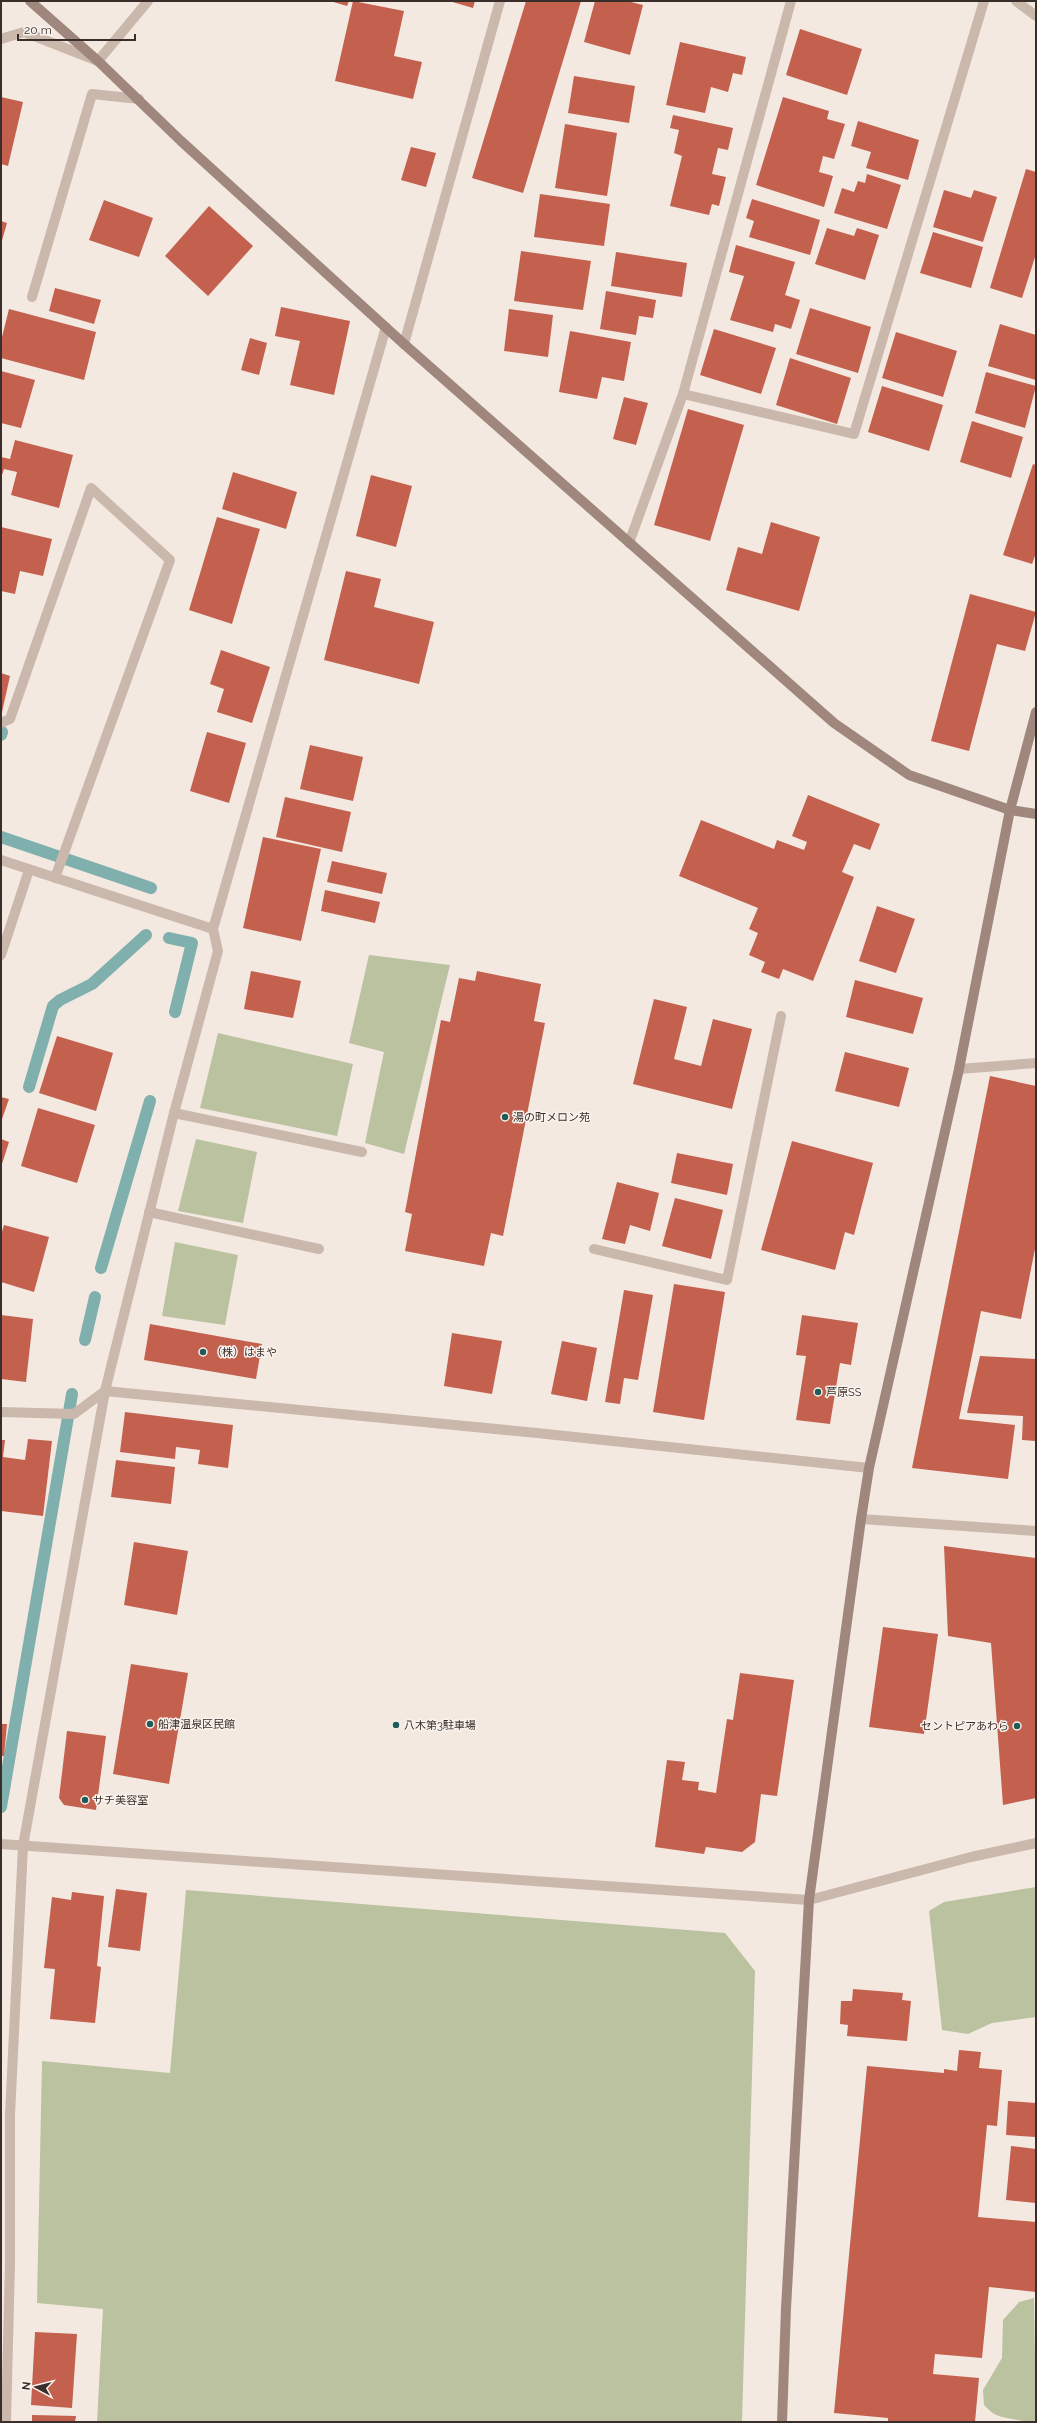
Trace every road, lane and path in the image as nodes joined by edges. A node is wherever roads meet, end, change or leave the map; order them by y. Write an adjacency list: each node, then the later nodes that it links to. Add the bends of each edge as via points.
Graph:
1 (30, 1): 9 (street)
2 (148, 1): 9 (street)
3 (500, 1): 13 (street)
4 (791, 1): 14 (street)
5 (984, 1): 14 (street, via 854,434)
6 (1016, 1): 7 (street)
7 (1036, 16)
8 (1, 39): 9 (street, via 24,32)
9 (98, 61): 10 (street)
10 (139, 100): 11 (street, via 92,94); 12 (street)
11 (32, 297)
12 (386, 327): 13 (street); 23 (street)
13 (404, 344): 15 (street)
14 (683, 394): 15 (street)
15 (629, 543): 18 (street, via 834,723 909,775)
16 (1036, 712): 18 (street)
17 (1, 723): 22 (street, via 10,718 91,488 170,560)
18 (1010, 810): 19 (street); 27 (street)
19 (1036, 814)
20 (1, 860): 21 (street)
21 (29, 870): 22 (street); 24 (street)
22 (55, 878): 23 (street)
23 (213, 929): 28 (street, via 218,951)
24 (1, 955)
25 (781, 1016): 32 (street, via 727,1280)
26 (1036, 1063): 27 (street)
27 (958, 1069): 35 (street)
28 (174, 1113): 29 (street); 30 (street)
29 (362, 1152)
30 (150, 1212): 31 (street); 33 (street)
31 (319, 1249)
32 (594, 1249)
33 (105, 1391): 34 (street, via 74,1414); 35 (street); 40 (street)
34 (1, 1412)
35 (869, 1468): 36 (street)
36 (861, 1519): 37 (street); 41 (street)
37 (1036, 1531)
38 (1036, 1843): 41 (street, via 971,1857)
39 (1, 1844): 40 (street)
40 (23, 1846): 41 (street); 42 (street)
41 (809, 1900): 44 (street, via 786,2300)
42 (5, 2264): 43 (street)
43 (6, 2422)
44 (782, 2422)

